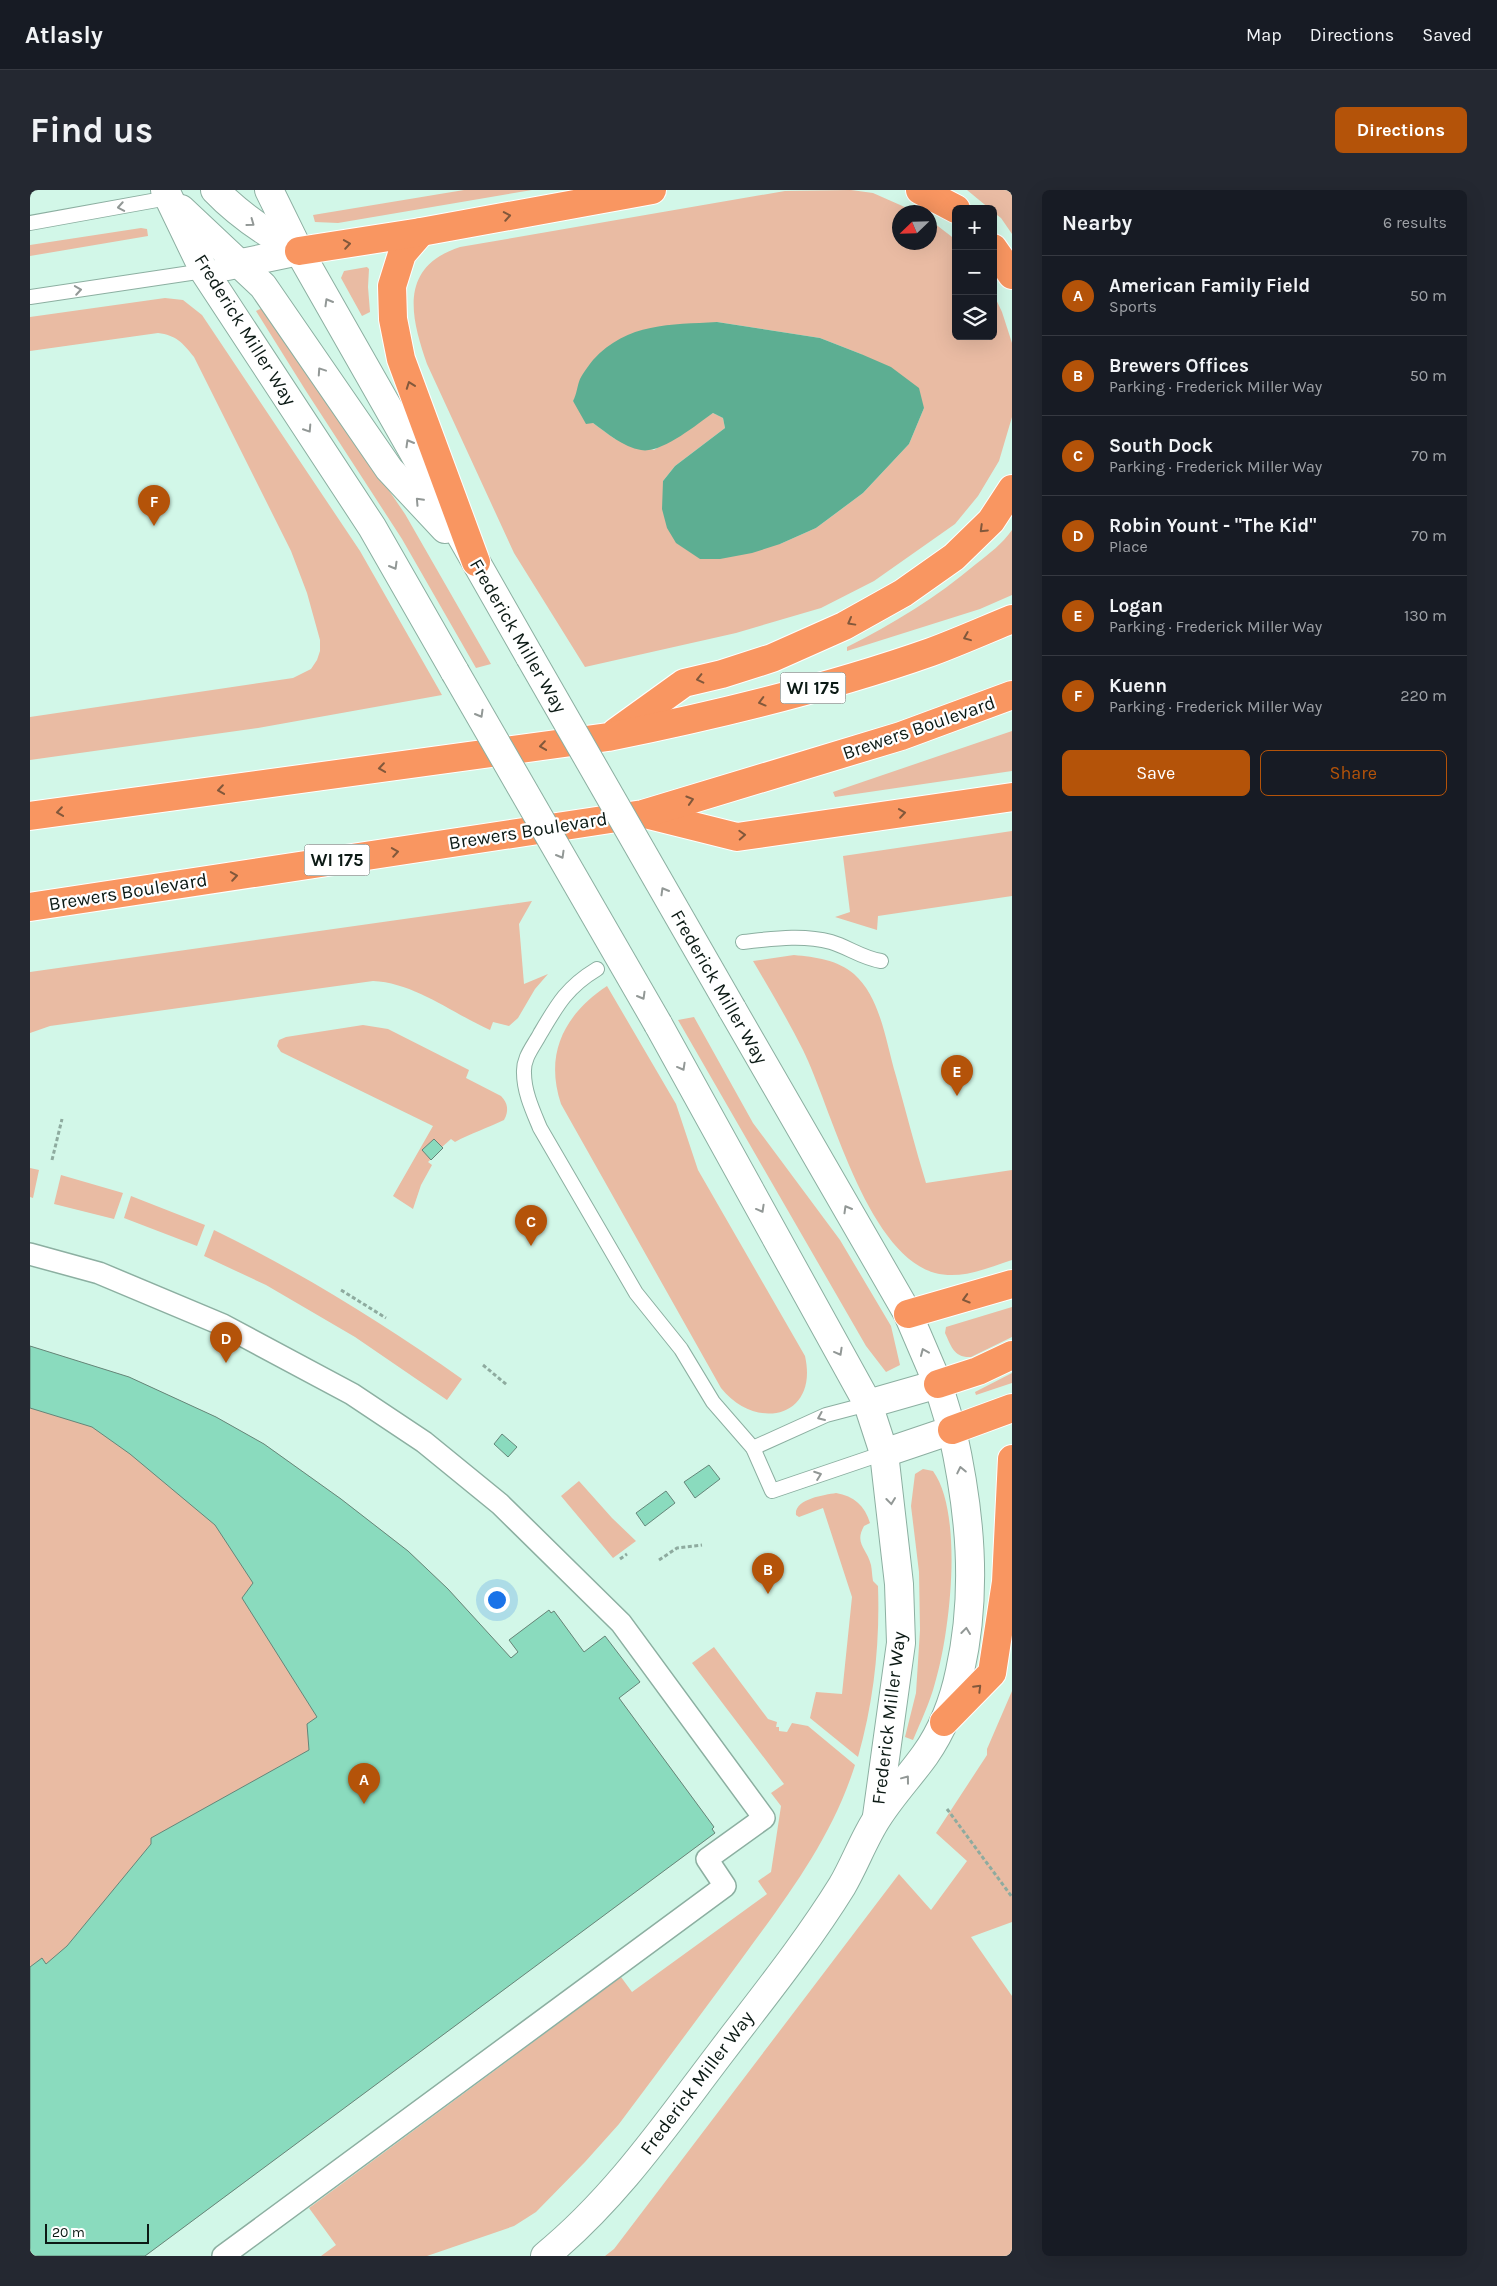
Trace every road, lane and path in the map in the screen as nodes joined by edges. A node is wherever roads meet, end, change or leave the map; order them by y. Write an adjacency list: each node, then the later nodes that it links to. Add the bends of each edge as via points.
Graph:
1 (216, 190): 5 (street); 10 (street, one-way to 10, via 239,214)
2 (269, 190): 10 (street, Frederick Miller Way)
3 (652, 190): 8 (highway, one-way to 3)
4 (920, 190): 6 (highway)
5 (167, 194): 7 (lane, one-way to 7); 11 (street); 12 (street, Frederick Miller Way)
6 (952, 207)
7 (30, 223)
8 (421, 232): 10 (highway, one-way to 8); 16 (highway, one-way to 8, via 401,360 393,319 392,286 399,262)
9 (994, 250): 13 (highway)
10 (299, 251): 11 (street); 16 (street, Frederick Miller Way, one-way to 10)
11 (239, 263): 12 (street); 16 (street, one-way to 11, via 389,469 263,286)
12 (204, 271): 14 (lane, one-way to 12); 38 (street, Frederick Miller Way, one-way to 38, bridge, via 372,527 658,1024)
13 (1012, 275)
14 (30, 297)
15 (1012, 489): 19 (highway, one-way to 19, via 991,522 954,557 903,593 844,626 772,658 684,683)
16 (476, 562): 32 (street, Frederick Miller Way, one-way to 16, bridge)
17 (1012, 619): 19 (highway, WI 175, one-way to 19, via 931,652 817,687 696,720)
18 (1012, 695): 21 (highway, Brewers Boulevard / WI 175, one-way to 18, via 892,739)
19 (608, 737): 22 (highway, WI 175, one-way to 22)
20 (1012, 797): 21 (highway, one-way to 20, via 737,837)
21 (643, 814): 23 (highway, Brewers Boulevard / WI 175, one-way to 21)
22 (30, 816)
23 (30, 907)
24 (743, 942): 25 (lane, via 813,939 832,942 868,959)
25 (881, 961)
26 (597, 969): 41 (lane, via 581,979 555,1006 526,1059 524,1073 529,1101 540,1128 636,1293 681,1349 713,1402)
27 (62, 1118): 28 (path)
28 (52, 1160)
29 (30, 1254): 52 (street, via 99,1273 223,1326 352,1394 424,1442 500,1504 621,1623 764,1818 706,1859 725,1886)
30 (1012, 1284): 32 (highway, one-way to 32)
31 (341, 1290): 33 (path)
32 (908, 1314): 36 (street, Frederick Miller Way, one-way to 32)
33 (386, 1318)
34 (1012, 1355): 36 (highway)
35 (483, 1365): 37 (path)
36 (938, 1384): 38 (street); 40 (street, Frederick Miller Way)
37 (507, 1385)
38 (868, 1404): 41 (lane, one-way to 41, via 826,1415); 42 (street, Frederick Miller Way)
39 (1012, 1408): 40 (highway)
40 (952, 1430): 42 (street); 48 (street, Frederick Miller Way, one-way to 40, via 960,1672 970,1594 968,1516)
41 (753, 1448): 42 (lane, one-way to 42, via 772,1491)
42 (884, 1453): 50 (street, Frederick Miller Way, one-way to 50, via 899,1584 900,1643)
43 (1012, 1459): 48 (highway, one-way to 43, via 992,1673 1006,1582)
44 (702, 1545): 47 (path, via 677,1548)
45 (627, 1554): 46 (path)
46 (620, 1559)
47 (660, 1560)
48 (944, 1722): 50 (street, Frederick Miller Way, one-way to 48, via 926,1753)
49 (947, 1809): 51 (path)
50 (877, 1818): 53 (street, Frederick Miller Way, via 841,1887 792,1958 640,2159 605,2200)
51 (1012, 1897)
52 (222, 2256)
53 (545, 2256)

